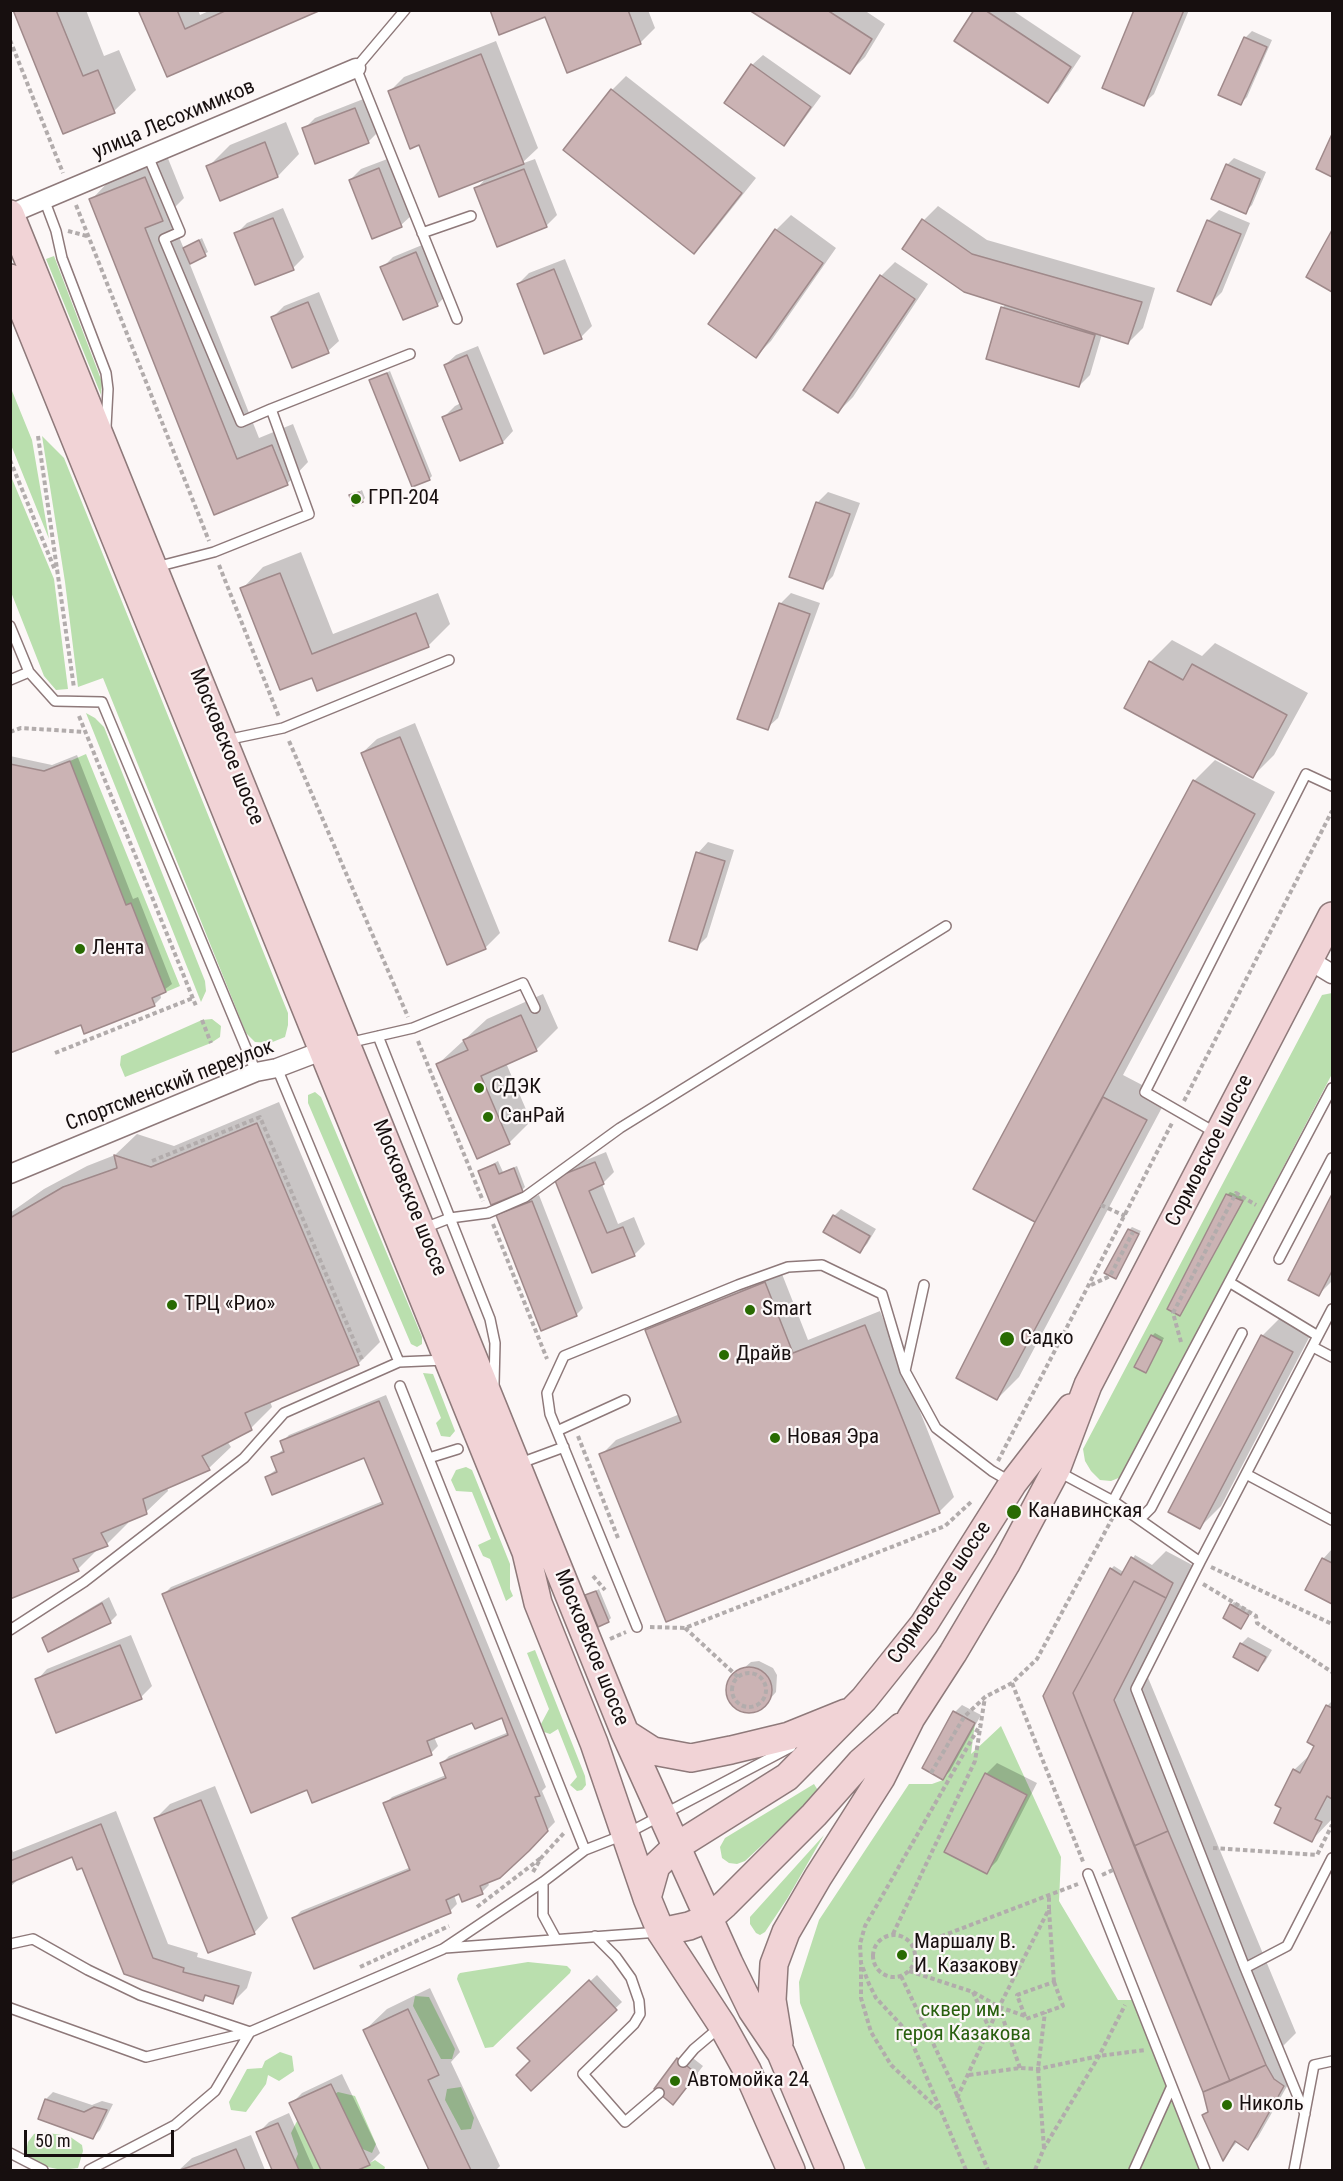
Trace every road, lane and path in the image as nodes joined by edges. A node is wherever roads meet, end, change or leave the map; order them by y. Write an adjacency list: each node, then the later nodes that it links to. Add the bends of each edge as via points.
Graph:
1 (405, 10): 3 (lane)
2 (10, 40): 5 (path)
3 (356, 68): 4 (street, улица Лесохимиков); 10 (lane)
4 (148, 156): 5 (street, улица Лесохимиков); 15 (lane, via 180,231 164,238 241,422)
5 (69, 189): 6 (street, улица Лесохимиков); 11 (path)
6 (44, 199): 7 (street, улица Лесохимиков); 16 (lane, via 106,373)
7 (10, 214): 16 (main road, Московское шоссе)
8 (471, 216): 10 (lane)
9 (63, 230): 11 (path)
10 (422, 232): 13 (lane)
11 (88, 236): 18 (path)
12 (10, 278): 41 (main road, Московское шоссе)
13 (457, 319)
14 (410, 354): 15 (lane)
15 (271, 410): 18 (lane, via 309,514)
16 (106, 451): 19 (main road, Московское шоссе)
17 (10, 460): 20 (path)
18 (214, 552): 19 (lane); 25 (path)
19 (154, 568): 28 (main road, Московское шоссе)
20 (58, 576)
21 (10, 626): 23 (lane)
22 (449, 660): 25 (lane)
23 (29, 672): 24 (lane); 44 (lane, via 55,701 102,702)
24 (10, 680)
25 (283, 728): 28 (lane); 38 (path)
26 (10, 732): 27 (path, via 21,728)
27 (86, 732)
28 (224, 741): 41 (main road, Московское шоссе)
29 (1332, 786): 46 (lane, via 1306,774 1144,1092)
30 (1332, 811): 46 (path)
31 (1332, 916): 33 (main road, Сормовское шоссе)
32 (946, 926): 55 (lane, via 620,1128 525,1197)
33 (1309, 960): 34 (street); 49 (main road, Сормовское шоссе)
34 (1332, 974)
35 (193, 998): 42 (path)
36 (535, 1008): 38 (lane, via 524,983)
37 (202, 1020): 40 (path)
38 (413, 1028): 39 (lane); 55 (path)
39 (378, 1036): 41 (lane); 57 (lane)
40 (211, 1042)
41 (334, 1047): 43 (street, Спортсменский переулок); 58 (main road, Московское шоссе); 69 (main road, Московское шоссе)
42 (55, 1053)
43 (277, 1068): 44 (street, Спортсменский переулок); 70 (lane)
44 (255, 1072): 52 (street, Спортсменский переулок)
45 (1332, 1088): 61 (lane)
46 (1178, 1112): 49 (lane); 56 (path)
47 (241, 1118): 48 (path)
48 (243, 1124): 51 (path); 72 (path, via 260,1117)
49 (1218, 1134): 75 (main road, Сормовское шоссе)
50 (1332, 1158): 60 (lane)
51 (152, 1161)
52 (10, 1174)
53 (1234, 1198): 71 (path, via 1173,1313)
54 (1101, 1204): 56 (path)
55 (488, 1213): 57 (lane); 74 (path)
56 (1125, 1216): 63 (path)
57 (450, 1218): 58 (lane); 78 (lane, via 490,1319 495,1343)
58 (422, 1230): 78 (main road, Московское шоссе)
59 (1134, 1232): 63 (path, via 1110,1276)
60 (1279, 1259)
61 (1229, 1282): 66 (lane); 71 (lane)
62 (924, 1285): 73 (lane)
63 (1089, 1286): 87 (path, via 1008,1444)
64 (1332, 1309): 66 (lane)
65 (1242, 1333): 89 (lane, via 1151,1508)
66 (1318, 1336): 67 (lane)
67 (1313, 1347): 68 (lane); 86 (lane)
68 (1332, 1357)
69 (448, 1360): 70 (lane); 112 (main road, Московское шоссе, via 526,1552 538,1603)
70 (399, 1362): 99 (lane, via 284,1413 244,1458 84,1582)
71 (1186, 1363): 88 (lane)
72 (365, 1367)
73 (905, 1371): 74 (lane, via 882,1294 822,1265 778,1270 564,1356); 87 (lane, via 936,1428)
74 (554, 1376): 80 (lane, via 547,1392)
75 (1088, 1385): 85 (main road, Сормовское шоссе); 87 (main road, Сормовское шоссе)
76 (400, 1386): 83 (lane)
77 (625, 1400): 79 (lane)
78 (497, 1416): 84 (main road, Московское шоссе)
79 (573, 1424): 80 (lane); 91 (path)
80 (557, 1431): 81 (lane)
81 (564, 1447): 84 (lane); 96 (lane)
82 (458, 1449): 83 (lane)
83 (429, 1458): 115 (lane)
84 (516, 1465): 107 (main road, Московское шоссе)
85 (1056, 1470): 88 (lane); 105 (main road, Сормовское шоссе, via 1007,1562)
86 (1246, 1474): 90 (lane); 92 (lane)
87 (1003, 1477): 98 (path, via 945,1526); 104 (main road, Сормовское шоссе, via 978,1536 924,1624)
88 (1117, 1503): 89 (lane); 102 (path, via 1037,1659)
89 (1140, 1519): 92 (lane)
90 (1332, 1520)
91 (620, 1542)
92 (1200, 1562): 93 (lane); 95 (path)
93 (1192, 1577): 100 (path, via 1256,1616 1257,1623); 114 (lane, via 1136,1689)
94 (650, 1617): 97 (path)
95 (1332, 1624)
96 (637, 1627): 97 (path)
97 (654, 1628): 98 (path)
98 (685, 1628): 101 (path)
99 (10, 1630)
100 (1332, 1672)
101 (738, 1677): 101 (path, via 750,1672 761,1677 766,1691 760,1703 749,1707 735,1700 731,1689)
102 (1012, 1683): 103 (path); 118 (path)
103 (985, 1697): 106 (path); 109 (path, via 964,1717)
104 (852, 1711): 107 (main road, Сормовское шоссе, via 789,1736 691,1758 653,1751); 113 (main road, Сормовское шоссе, via 817,1740 787,1777)
105 (911, 1718): 125 (main road, Сормовское шоссе, via 861,1762 814,1815); 150 (main road, Сормовское шоссе, via 881,1778 786,1932 774,1964 772,2000)
106 (980, 1725): 128 (path, via 975,1761); 134 (path, via 865,1926 860,1944)
107 (625, 1733): 110 (main road, Московское шоссе)
108 (796, 1746): 110 (lane)
109 (931, 1773)
110 (663, 1814): 112 (lane); 113 (main road, Московское шоссе)
111 (1332, 1825): 114 (path, via 1317,1855)
112 (626, 1834): 115 (lane); 122 (main road, Московское шоссе)
113 (677, 1846): 122 (main road, Сормовское шоссе, via 656,1866); 125 (main road, Московское шоссе)
114 (1197, 1847): 136 (lane)
115 (585, 1850): 119 (lane)
116 (541, 1858): 124 (path)
117 (1332, 1858): 136 (lane, via 1287,1946)
118 (1088, 1874): 140 (lane)
119 (543, 1882): 130 (lane, via 543,1915); 133 (lane)
120 (1066, 1889): 121 (path)
121 (1049, 1895): 123 (path); 132 (path)
122 (647, 1898): 127 (main road, Московское шоссе)
123 (1049, 1909): 139 (path); 142 (path)
124 (472, 1910)
125 (709, 1918): 127 (main road); 150 (main road, Московское шоссе, via 752,2010)
126 (455, 1923): 135 (path)
127 (661, 1932): 129 (lane); 146 (main road, Московское шоссе)
128 (893, 1934): 132 (path, via 905,1938); 138 (path, via 876,1943 872,1958 882,1974)
129 (596, 1936): 130 (lane); 158 (lane, via 631,1978 640,2014 583,2074 625,2122)
130 (556, 1939): 133 (lane)
131 (10, 1944): 148 (lane, via 33,1939 140,1995)
132 (913, 1947): 137 (path, via 915,1959)
133 (443, 1949): 148 (lane)
134 (861, 1963): 160 (path, via 876,1998 910,2038); 160 (path, via 861,1998 871,2032 891,2065)
135 (359, 1967)
136 (1245, 1968): 161 (lane)
137 (909, 1971): 138 (path); 141 (path)
138 (901, 1976): 159 (path)
139 (1054, 1982): 144 (path, via 1063,2006); 145 (path, via 1017,1995)
140 (1133, 1990): 149 (lane); 151 (path)
141 (973, 1992): 142 (path); 147 (path)
142 (999, 2007): 145 (path); 147 (path); 154 (path)
143 (10, 2008): 148 (lane, via 146,2057)
144 (1045, 2012): 145 (path, via 1026,2019); 155 (path)
145 (1025, 2016)
146 (722, 2025): 153 (lane); 164 (main road, Московское шоссе, via 747,2070)
147 (989, 2028): 156 (path)
148 (250, 2032): 166 (lane, via 215,2091 175,2124)
149 (1156, 2048): 151 (path); 157 (lane)
150 (781, 2053): 167 (main road, Московское шоссе)
151 (1098, 2056): 155 (path); 162 (path)
152 (1332, 2061): 161 (lane, via 1314,2065)
153 (683, 2062)
154 (1020, 2068): 155 (path); 156 (path)
155 (1038, 2069): 162 (path)
156 (968, 2075): 159 (path)
157 (1171, 2088): 171 (lane); 172 (lane)
158 (659, 2093)
159 (957, 2098): 169 (path)
160 (942, 2114): 168 (path)
161 (1305, 2114): 173 (lane)
162 (1044, 2148): 170 (path)
163 (10, 2153): 165 (lane)
164 (784, 2165)
165 (43, 2170)
166 (89, 2170)
167 (830, 2170)
168 (966, 2170)
169 (988, 2170)
170 (1035, 2170)
171 (1134, 2170)
172 (1205, 2170)
173 (1294, 2170)

